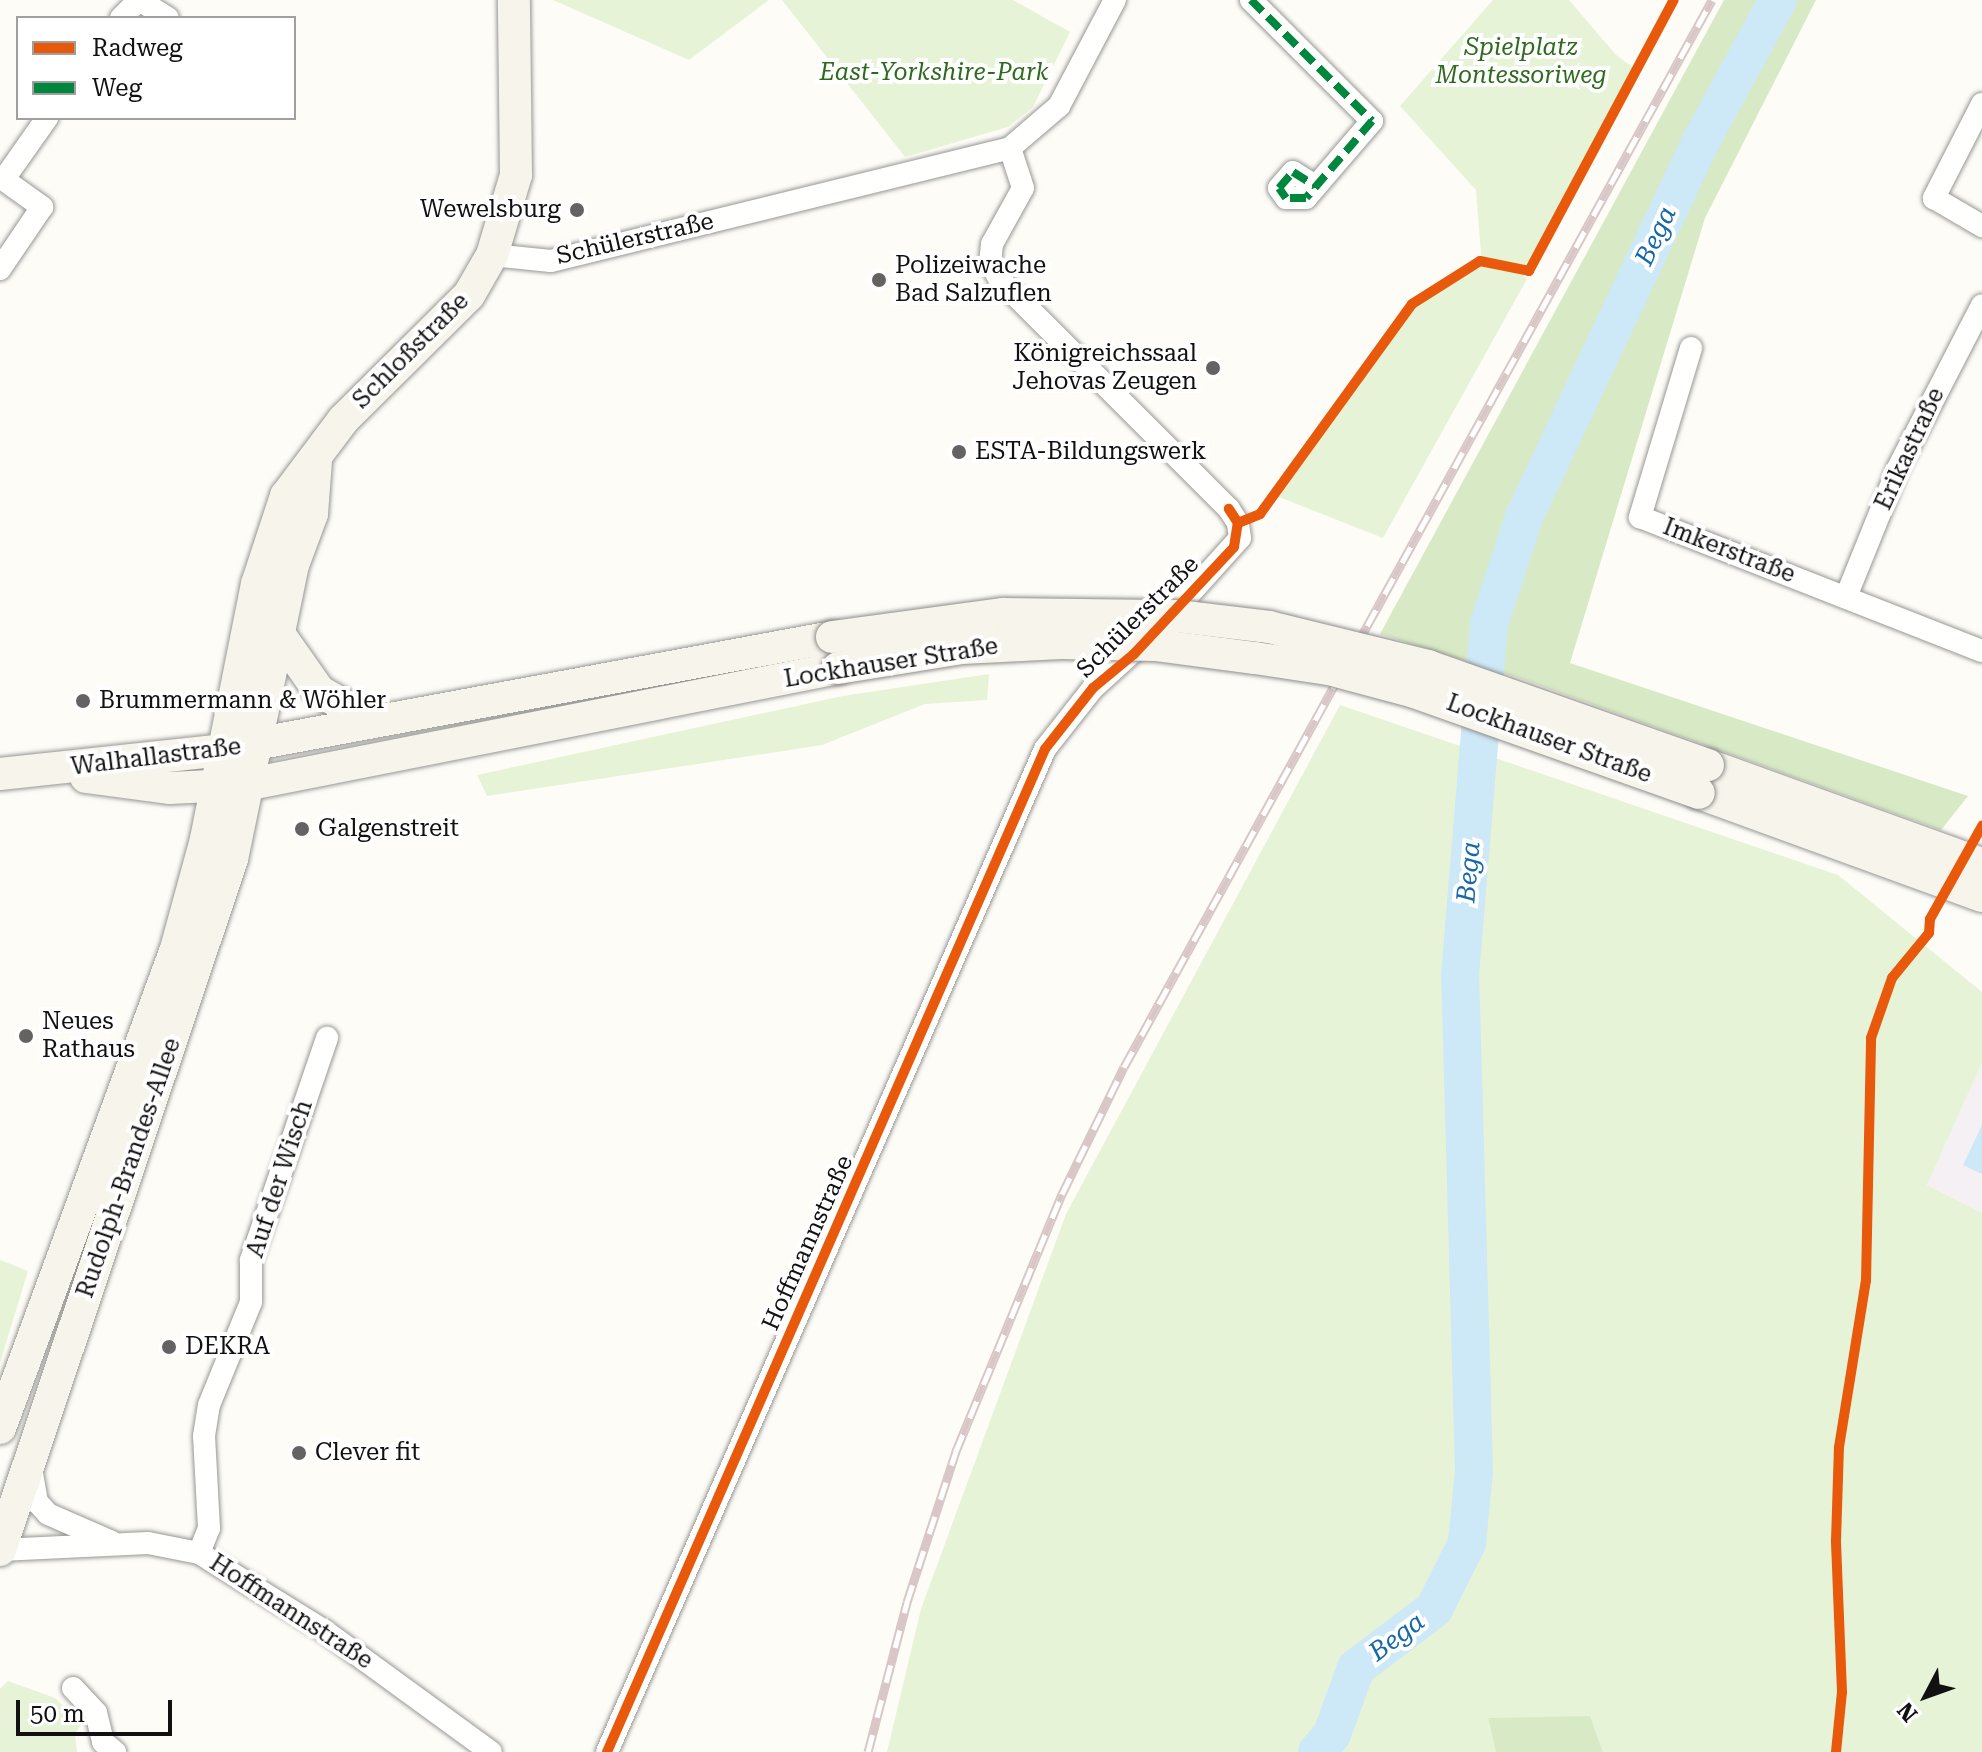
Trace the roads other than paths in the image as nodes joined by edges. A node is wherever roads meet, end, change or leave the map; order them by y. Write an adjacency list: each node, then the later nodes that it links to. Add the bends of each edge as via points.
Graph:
1 (514, 0): 12 (main road, Schloßstraße, via 516,175)
2 (1115, 0): 8 (street, Schülerstraße, via 1059,106)
3 (1251, 0): 10 (street, via 1372,121)
4 (123, 16): 5 (street, via 139,0)
5 (165, 16)
6 (1982, 104): 11 (street, via 1934,198)
7 (46, 120): 9 (street)
8 (1010, 148): 12 (street, Schülerstraße, via 551,261); 22 (street, Schülerstraße, via 1023,188 992,244 990,263 1000,280 1238,523 1234,547 1134,654 1093,688)
9 (2, 178): 13 (street, via 42,207)
10 (1315, 186)
11 (1982, 226)
12 (492, 255): 16 (main road, Schloßstraße, via 469,295 343,420)
13 (0, 269)
14 (1982, 305): 17 (street, Erikastraße, via 1898,468)
15 (1691, 348): 17 (street, Imkerstraße, via 1640,517)
16 (316, 461): 18 (main road, Schloßstraße, via 312,514 293,565); 23 (main road, Schloßstraße, via 286,496 271,535)
17 (1846, 597): 19 (street, Imkerstraße)
18 (279, 634): 20 (main road, via 319,691); 21 (main road, Schloßstraße)
19 (1982, 651)
20 (373, 722): 21 (main road, Lockhauser Straße); 26 (main road, Lockhauser Straße, bridge, via 832,637 1003,614 1177,616 1269,627 1428,666)
21 (260, 743): 23 (main road, Walhallastraße); 27 (main road, Schloßstraße)
22 (1045, 749): 41 (street, Hoffmannstraße)
23 (223, 750): 24 (main road, Walhallastraße); 28 (main road, Schloßstraße)
24 (52, 771): 25 (main road, Walhallastraße); 28 (main road, Walhallastraße, via 138,786)
25 (0, 774)
26 (1703, 779): 27 (main road, Lockhauser Straße, bridge, via 1329,669 1155,645 1061,643 962,648 838,668); 29 (main road, Lockhauser Straße)
27 (250, 784): 28 (main road, Walhallastraße); 34 (main road, Rudolph-Brandes-Allee, via 175,1036)
28 (216, 788): 33 (main road, Rudolph-Brandes-Allee, via 176,949)
29 (1937, 864): 30 (main road, Lockhauser Straße); 31 (main road, Lockhauser Straße)
30 (1982, 864)
31 (1982, 896)
32 (327, 1038): 37 (street, Auf der Wisch, via 251,1260 251,1302 209,1405 204,1436 209,1528)
33 (0, 1428)
34 (29, 1464): 35 (street, Hoffmannstraße, via 43,1509); 36 (main road, Rudolph-Brandes-Allee)
35 (113, 1543): 36 (street, Hoffmannstraße); 37 (street, Hoffmannstraße, via 148,1543)
36 (0, 1550)
37 (199, 1553): 40 (street, Hoffmannstraße, via 325,1631)
38 (73, 1688): 39 (street, via 96,1713 103,1742)
39 (115, 1752)
40 (491, 1752)
41 (607, 1752)

